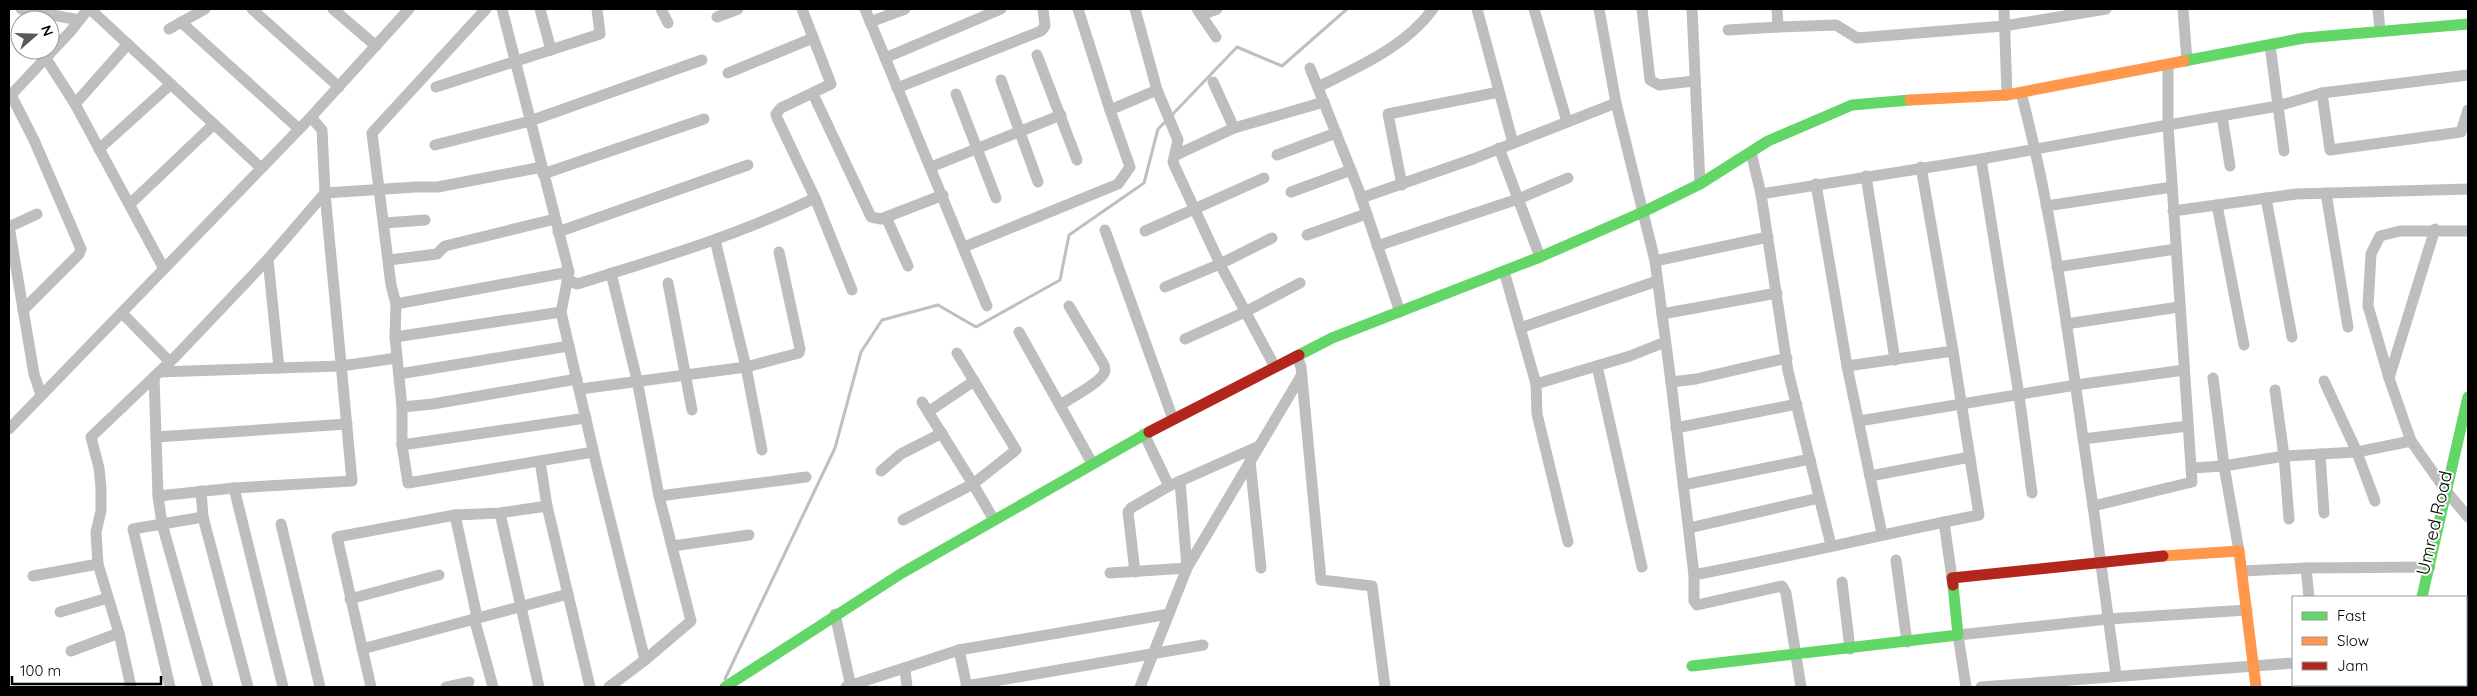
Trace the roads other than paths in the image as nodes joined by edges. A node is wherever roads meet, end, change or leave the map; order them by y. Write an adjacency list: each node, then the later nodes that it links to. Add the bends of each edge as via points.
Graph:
1 (21, 9): 35 (street)
2 (89, 9): 35 (street); 48 (street)
3 (205, 9): 36 (street)
4 (252, 9): 67 (street)
5 (333, 9): 50 (street)
6 (409, 9): 50 (street)
7 (486, 9): 124 (street, via 372,133)
8 (502, 9): 58 (street)
9 (540, 9): 51 (street)
10 (600, 9): 51 (street, via 600,34)
11 (662, 9): 38 (street)
12 (738, 9): 34 (street)
13 (802, 9): 46 (street)
14 (865, 9): 37 (street)
15 (905, 9): 37 (street)
16 (1000, 9): 53 (street)
17 (1043, 9): 70 (street, via 1045,26 1041,30)
18 (1078, 9): 83 (street)
19 (1135, 9): 71 (street)
20 (1218, 9): 32 (street)
21 (1433, 9): 69 (street, via 1420,26 1373,60)
22 (1477, 9): 72 (street)
23 (1534, 9): 90 (street)
24 (1599, 9): 80 (street)
25 (1642, 9): 64 (street, via 1650,80 1659,84)
26 (1692, 9): 64 (street)
27 (1777, 9): 41 (street)
28 (2004, 9): 40 (street)
29 (2106, 9): 33 (street)
30 (2183, 9): 57 (street)
31 (2378, 9): 44 (street)
32 (1199, 12): 45 (street)
33 (2070, 12): 40 (street)
34 (717, 17)
35 (79, 20): 47 (street)
36 (181, 22): 42 (street); 94 (street)
37 (870, 22): 53 (street)
38 (668, 23)
39 (2468, 24): 44 (main road)
40 (2004, 26): 41 (street, via 1857,38 1836,25); 78 (street)
41 (1778, 27): 43 (street)
42 (169, 29)
43 (1728, 30)
44 (2380, 31): 49 (main road, via 2304,38)
45 (1216, 37)
46 (813, 38): 61 (street); 74 (street, via 832,81)
47 (60, 41)
48 (128, 44): 66 (street); 81 (street)
49 (2270, 45): 57 (main road); 82 (street)
50 (376, 46): 67 (street)
51 (551, 50): 58 (street)
52 (1037, 55): 85 (street)
53 (885, 58): 70 (street)
54 (42, 60): 77 (street)
55 (47, 60): 81 (street)
56 (702, 60): 89 (street)
57 (2187, 61): 59 (main road)
58 (514, 62): 68 (street); 89 (street)
59 (2168, 64): 73 (main road); 92 (street)
60 (1310, 68): 69 (street)
61 (728, 73)
62 (2468, 75): 76 (street)
63 (1000, 80): 95 (street)
64 (1694, 81): 120 (street)
65 (1213, 82): 93 (street)
66 (171, 84): 91 (street); 101 (street)
67 (340, 87): 87 (street)
68 (436, 87)
69 (1318, 87): 79 (street)
70 (897, 88): 111 (street)
71 (1157, 90): 83 (street); 105 (street, via 1178,140)
72 (1498, 92): 97 (street); 122 (street, via 1388,114)
73 (2021, 93): 78 (main road); 102 (street)
74 (813, 94): 131 (street, via 781,108 776,114); 144 (street, via 868,214 876,219)
75 (956, 94): 99 (street)
76 (2322, 94): 82 (street); 84 (street, via 2330,150 2460,132)
77 (10, 95): 183 (street, via 34,140 81,249)
78 (2007, 95): 104 (main road, via 1852,105 1768,141)
79 (1324, 102): 93 (street); 96 (street)
80 (1616, 103): 90 (street); 141 (street)
81 (75, 104): 101 (street)
82 (2278, 106): 86 (street); 103 (street)
83 (1110, 110): 159 (street, via 1130,167 1118,184)
84 (2468, 110)
85 (1061, 115): 95 (street); 108 (street)
86 (2222, 116): 92 (street); 110 (street)
87 (311, 117): 94 (street); 127 (street, via 322,130)
88 (704, 119): 115 (street)
89 (530, 121): 98 (street); 115 (street)
90 (1567, 122): 97 (street)
91 (214, 124): 113 (street); 136 (street)
92 (2168, 125): 102 (street); 123 (street)
93 (1234, 128): 105 (street)
94 (299, 129): 113 (street)
95 (1018, 132): 99 (street); 119 (street)
96 (1336, 133): 106 (street); 114 (street)
97 (1514, 142): 100 (street)
98 (435, 145)
99 (976, 148): 111 (street); 132 (street)
100 (1499, 148): 122 (street); 135 (street)
101 (99, 149): 136 (street)
102 (2036, 150): 107 (street); 138 (street)
103 (2284, 151)
104 (1751, 152): 120 (main road); 129 (street)
105 (1176, 155): 139 (street, via 1173,162)
106 (1277, 155)
107 (1981, 159): 112 (street); 228 (street)
108 (1077, 160)
109 (748, 165): 153 (street)
110 (2230, 166)
111 (931, 167): 130 (street)
112 (1921, 167): 116 (street); 199 (street)
113 (261, 168): 169 (street)
114 (1351, 170): 126 (street); 133 (street)
115 (542, 171): 124 (street, via 438,188); 145 (street)
116 (1866, 176): 121 (street); 204 (street)
117 (1264, 178): 139 (street)
118 (1568, 178): 135 (street)
119 (1038, 182)
120 (1700, 184): 141 (main road)
121 (1816, 184): 129 (street); 209 (street)
122 (1402, 185): 133 (street)
123 (2172, 187): 138 (street); 140 (street)
124 (380, 189): 127 (street); 147 (street)
125 (2468, 189): 128 (street)
126 (1291, 192)
127 (325, 193): 163 (street); 206 (street)
128 (2326, 193): 134 (street); 190 (street)
129 (1761, 194): 155 (street)
130 (943, 195): 144 (street); 159 (street)
131 (815, 198): 157 (street, via 770,220); 177 (street)
132 (996, 198)
133 (1361, 198): 143 (street)
134 (2266, 198): 137 (street); 194 (street)
135 (1518, 199): 158 (street); 162 (street)
136 (130, 204): 169 (street)
137 (2217, 205): 140 (street); 197 (street)
138 (2046, 206): 168 (street)
139 (1195, 210): 151 (street); 166 (street)
140 (2173, 211): 160 (street)
141 (1644, 212): 162 (main road); 165 (street)
142 (37, 214): 148 (street)
143 (1366, 214): 154 (street); 158 (street)
144 (886, 217): 167 (street)
145 (555, 219): 153 (street); 164 (street, via 445,246 436,254)
146 (425, 220): 147 (street)
147 (385, 223): 164 (street)
148 (9, 226): 183 (street)
149 (2435, 229): 152 (street); 218 (street); 218 (street, via 2380,236 2371,254 2368,306)
150 (1105, 230): 236 (street)
151 (1144, 231)
152 (2468, 231)
153 (558, 232): 172 (street)
154 (1307, 235)
155 (1768, 237): 165 (street); 178 (street)
156 (1272, 238): 166 (street)
157 (715, 240): 171 (street); 207 (street)
158 (1377, 246): 186 (street)
159 (964, 247): 180 (street)
160 (2176, 248): 168 (street); 182 (street)
161 (779, 252): 207 (street, via 800,351)
162 (1540, 257): 170 (main road)
163 (268, 259): 205 (street); 211 (street)
164 (389, 260): 179 (street)
165 (1655, 261): 173 (street)
166 (1220, 264): 176 (street); 185 (street)
167 (908, 266)
168 (2057, 267): 189 (street)
169 (164, 269): 187 (street)
170 (1504, 271): 186 (main road); 191 (street)
171 (611, 273): 172 (street, via 577,284); 219 (street)
172 (568, 276): 179 (street); 184 (street)
173 (1657, 281): 188 (street); 191 (street)
174 (668, 283): 215 (street)
175 (1300, 283): 185 (street)
176 (1165, 287)
177 (852, 290)
178 (1777, 293): 188 (street); 203 (street)
179 (396, 304): 193 (street)
180 (987, 306)
181 (1069, 306): 232 (street, via 1105,370 1098,380)
182 (2179, 307): 189 (street); 212 (street)
183 (23, 310): 227 (street, via 34,374)
184 (561, 312): 193 (street); 198 (street)
185 (1245, 312): 195 (street); 210 (street)
186 (1400, 312): 201 (main road, via 1332,338)
187 (122, 313): 205 (street); 227 (street)
188 (1662, 314): 196 (street)
189 (2066, 324): 225 (street)
190 (2348, 326)
191 (1520, 328): 224 (street)
192 (1019, 332): 232 (street)
193 (395, 337): 202 (street)
194 (2292, 337)
195 (1185, 339)
196 (1665, 342): 208 (street); 221 (street)
197 (2244, 345)
198 (569, 346): 213 (street); 223 (street)
199 (1953, 352): 204 (street); 231 (street)
200 (957, 353): 220 (street)
201 (1297, 356): 210 (main road); 216 (street)
202 (397, 358): 206 (street); 213 (street)
203 (1787, 358): 221 (street); 230 (street)
204 (1895, 360): 209 (street)
205 (170, 362): 214 (street)
206 (341, 366): 211 (street); 238 (street)
207 (746, 366): 215 (street); 249 (street)
208 (1597, 366): 224 (street); 302 (street)
209 (1847, 366): 237 (street)
210 (1275, 367): 236 (main road)
211 (279, 368): 214 (street)
212 (2184, 370): 225 (street); 239 (street)
213 (399, 374): 233 (street)
214 (156, 375): 244 (street); 301 (street, via 91,436 101,488 101,511 96,532)
215 (686, 375): 219 (street); 234 (street)
216 (1300, 376): 248 (street); 361 (street, via 1321,580 1372,586)
217 (2213, 378): 259 (street)
218 (2389, 378): 246 (street)
219 (636, 380): 223 (street); 274 (street)
220 (974, 381): 242 (street, via 925,407); 265 (street, via 1016,450)
221 (1671, 382): 240 (street)
222 (2324, 382): 251 (street)
223 (578, 384): 233 (street); 235 (street)
224 (1536, 384): 295 (street, via 1537,414)
225 (2076, 385): 228 (street); 245 (street)
226 (2275, 390): 253 (street)
227 (42, 395): 241 (street)
228 (2019, 395): 231 (street); 272 (street)
229 (2468, 397): 271 (main road)
230 (1797, 404): 240 (street); 255 (street)
231 (1961, 404): 237 (street); 254 (street)
232 (1060, 405): 258 (street)
233 (402, 407): 247 (street)
234 (692, 410)
235 (586, 418): 247 (street); 250 (street)
236 (1173, 419): 243 (main road)
237 (1859, 421): 262 (street)
238 (347, 424): 244 (street); 269 (street, via 352,481)
239 (2188, 426): 245 (street); 260 (street)
240 (1676, 428): 267 (street)
241 (9, 429)
242 (942, 433): 261 (street, via 901,454); 265 (street)
243 (1144, 434): 258 (main road); 268 (street)
244 (156, 437): 273 (street)
245 (2083, 439): 279 (street)
246 (2411, 441): 251 (street); 271 (street)
247 (402, 445): 257 (street, via 408,483)
248 (1257, 447): 256 (street); 264 (street)
249 (762, 450)
250 (593, 452): 257 (street); 337 (street)
251 (2357, 452): 252 (street); 276 (street)
252 (2320, 454): 253 (street); 281 (street)
253 (2284, 456): 259 (street); 285 (street)
254 (1970, 458): 262 (street); 289 (street, via 1979,515)
255 (1810, 459): 267 (street); 275 (street)
256 (1250, 460): 304 (street); 305 (street)
257 (540, 461): 278 (street)
258 (1092, 463): 288 (main road)
259 (2224, 466): 260 (street); 298 (street)
260 (2191, 468): 279 (street, via 2192,482)
261 (881, 471)
262 (1870, 476): 293 (street)
263 (806, 477): 274 (street)
264 (1180, 481): 268 (street); 304 (street)
265 (973, 484): 287 (street); 288 (street)
266 (2461, 484): 277 (main road, Umred Road)
267 (1683, 485): 292 (street)
268 (1169, 486): 308 (street, via 1128,512)
269 (234, 488): 270 (street); 350 (street)
270 (201, 492): 273 (street); 283 (street)
271 (2447, 492): 277 (street); 303 (main road)
272 (2032, 493)
273 (158, 496): 290 (street)
274 (659, 496): 297 (street)
275 (1820, 498): 292 (street); 296 (street)
276 (2375, 501)
277 (2456, 503): 284 (street); 286 (main road, Umred Road)
278 (547, 506): 280 (street); 315 (street)
279 (2092, 506): 300 (street)
280 (500, 513): 282 (street); 320 (street)
281 (2324, 514)
282 (454, 516): 319 (street, via 337,537); 325 (street)
283 (203, 517): 290 (street); 349 (street)
284 (2468, 517)
285 (2289, 519)
286 (2453, 519)
287 (903, 520)
288 (994, 520): 323 (main road)
289 (1944, 522): 293 (street); 313 (street)
290 (162, 524): 347 (street, via 133,529 132,534); 348 (street)
291 (281, 524): 351 (street)
292 (1689, 528): 312 (street)
293 (1882, 534): 296 (street)
294 (749, 535): 297 (street)
295 (1568, 542)
296 (1830, 545): 312 (street)
297 (673, 546): 337 (street, via 692,621)
298 (2239, 551): 300 (main road, via 2169,554); 307 (main road)
299 (1896, 560): 329 (street)
300 (2101, 563): 313 (main road); 326 (street)
301 (98, 564): 311 (street); 318 (street)
302 (1642, 567)
303 (2430, 567): 306 (street); 317 (main road)
304 (1187, 568): 308 (street); 324 (street)
305 (1261, 568)
306 (2306, 568): 307 (street); 316 (street)
307 (2243, 571): 321 (main road)
308 (1135, 572): 309 (street)
309 (1110, 573)
310 (439, 575): 319 (street)
311 (33, 576)
312 (1694, 576): 336 (street, via 1694,601 1697,605 1782,586)
313 (1952, 578): 328 (main road)
314 (1842, 582): 332 (street)
315 (568, 594): 320 (street); 356 (street)
316 (2309, 596)
317 (2422, 596)
318 (108, 598): 322 (street); 327 (street)
319 (350, 599): 331 (street)
320 (519, 606): 325 (street); 355 (street)
321 (2247, 610): 326 (street); 340 (main road)
322 (60, 612)
323 (835, 614): 344 (main road); 345 (street)
324 (1169, 614): 333 (street); 335 (street)
325 (476, 617): 331 (street); 354 (street)
326 (2108, 619): 328 (street); 342 (street)
327 (119, 633): 334 (street); 346 (street)
328 (1958, 635): 329 (main road); 363 (street)
329 (1908, 642): 332 (main road)
330 (1203, 644): 335 (street)
331 (362, 649): 352 (street)
332 (1850, 649): 336 (main road)
333 (959, 650): 341 (street); 359 (street)
334 (71, 651)
335 (1153, 654): 359 (street); 360 (street)
336 (1797, 654): 339 (main road); 362 (street)
337 (645, 660): 357 (street)
338 (2292, 663): 340 (street)
339 (1692, 666)
340 (2255, 666): 342 (street); 365 (main road)
341 (905, 669): 345 (street); 358 (street)
342 (2116, 675): 364 (street)
343 (469, 682): 353 (street)
344 (726, 686)
345 (849, 686)
346 (131, 687)
347 (170, 687)
348 (208, 687)
349 (248, 687)
350 (283, 687)
351 (320, 687)
352 (371, 687)
353 (446, 687)
354 (493, 687)
355 (538, 687)
356 (590, 687)
357 (609, 687)
358 (907, 687)
359 (966, 687)
360 (1140, 687)
361 (1385, 687)
362 (1801, 687)
363 (1966, 687)
364 (1981, 687)
365 (2256, 687)

